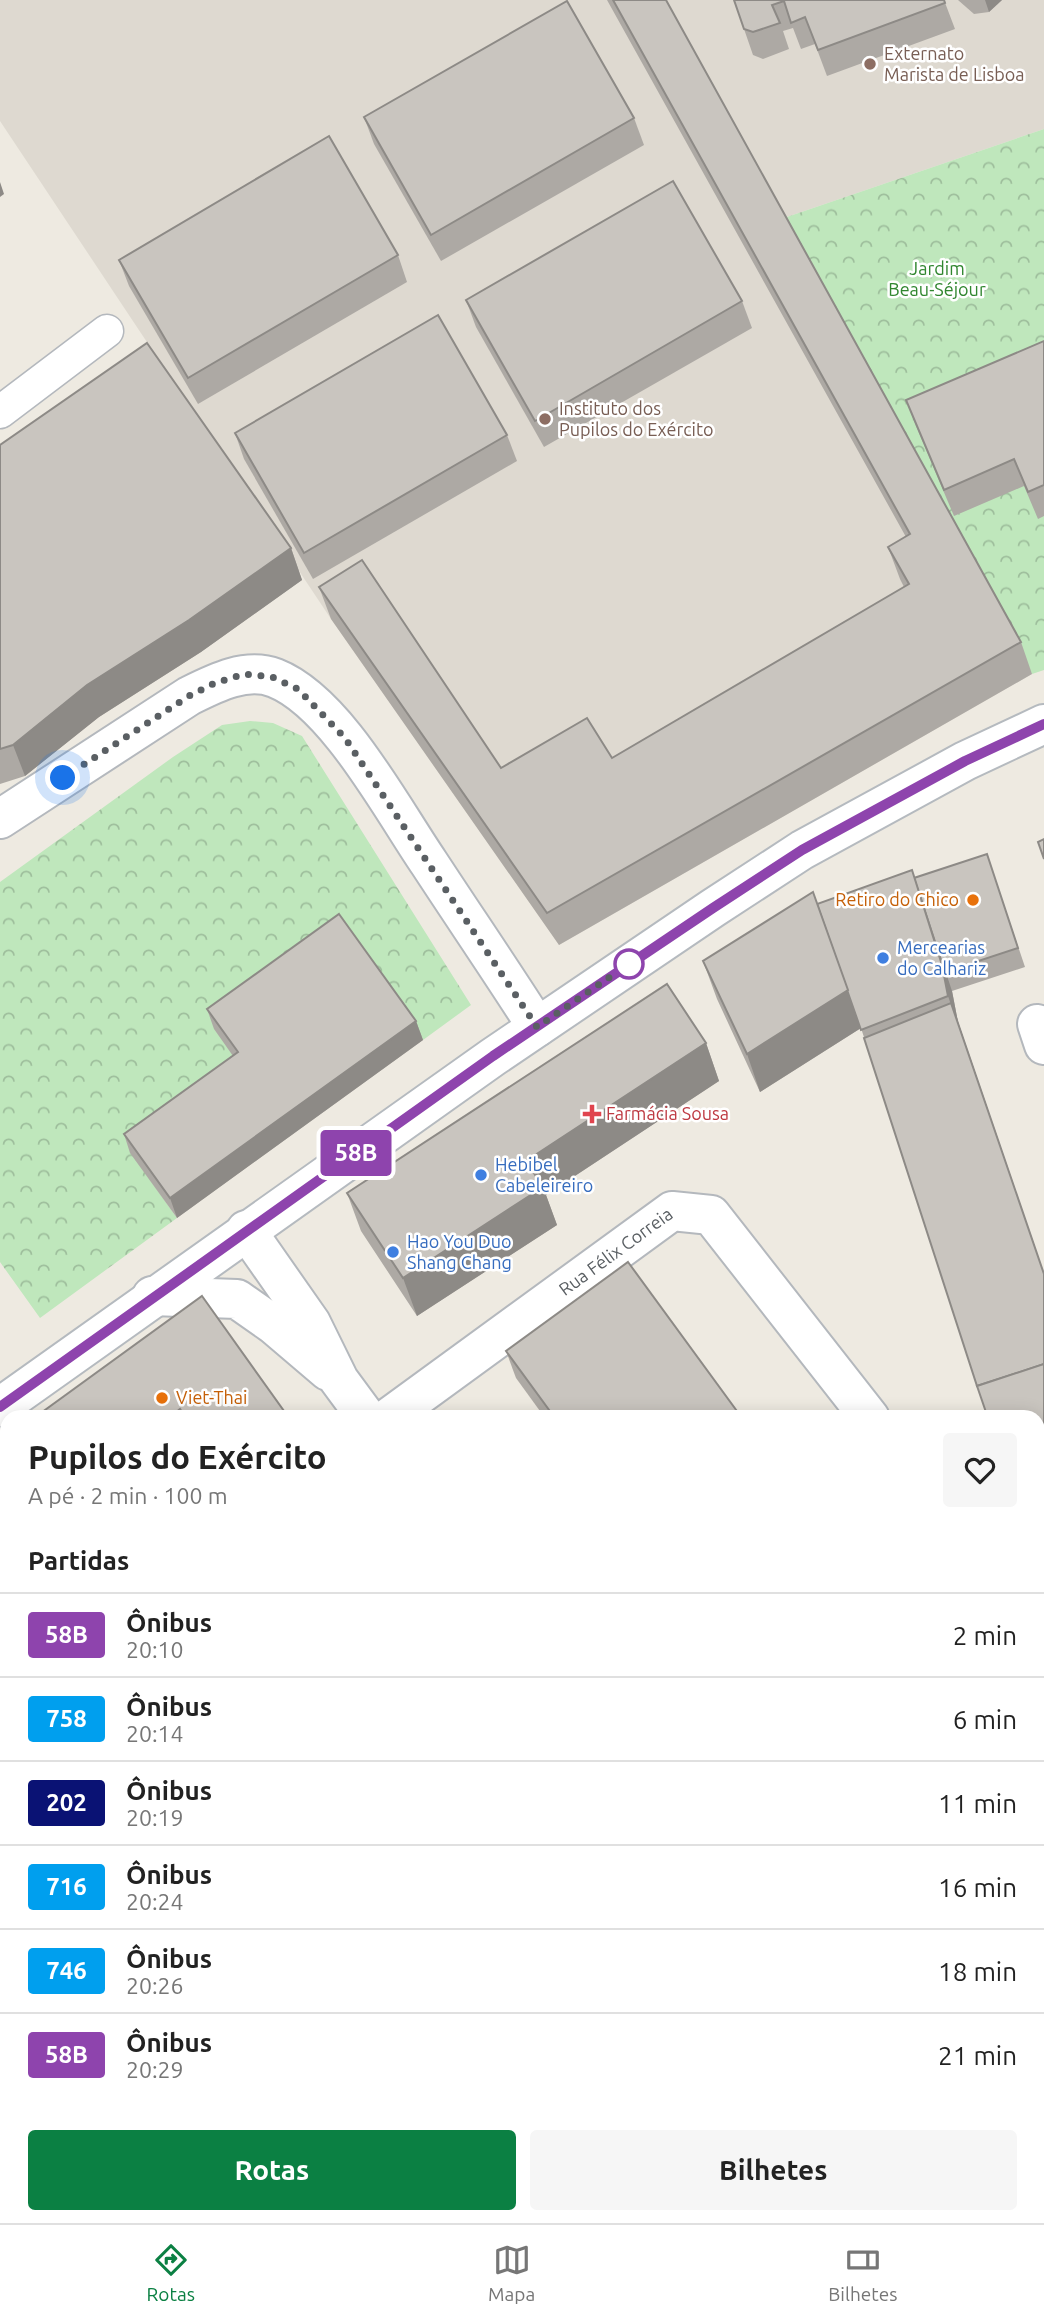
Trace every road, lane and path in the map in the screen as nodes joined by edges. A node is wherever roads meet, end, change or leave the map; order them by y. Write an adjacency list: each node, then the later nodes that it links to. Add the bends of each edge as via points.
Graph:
1 (107, 331): 2 (lane)
2 (0, 412)
3 (1044, 724): 5 (street, via 965,761 802,850)
4 (0, 819): 5 (street, via 189,696 244,674 272,677 298,689 345,738)
5 (537, 1027): 6 (street)
6 (246, 1230): 7 (street); 8 (street, via 311,1323)
7 (152, 1296): 8 (street, via 237,1299); 9 (street)
8 (339, 1380): 10 (street)
9 (3, 1398)
10 (360, 1410)
11 (399, 1410): 12 (street, Rua Félix Correia, via 672,1211 711,1215)
12 (864, 1410)

